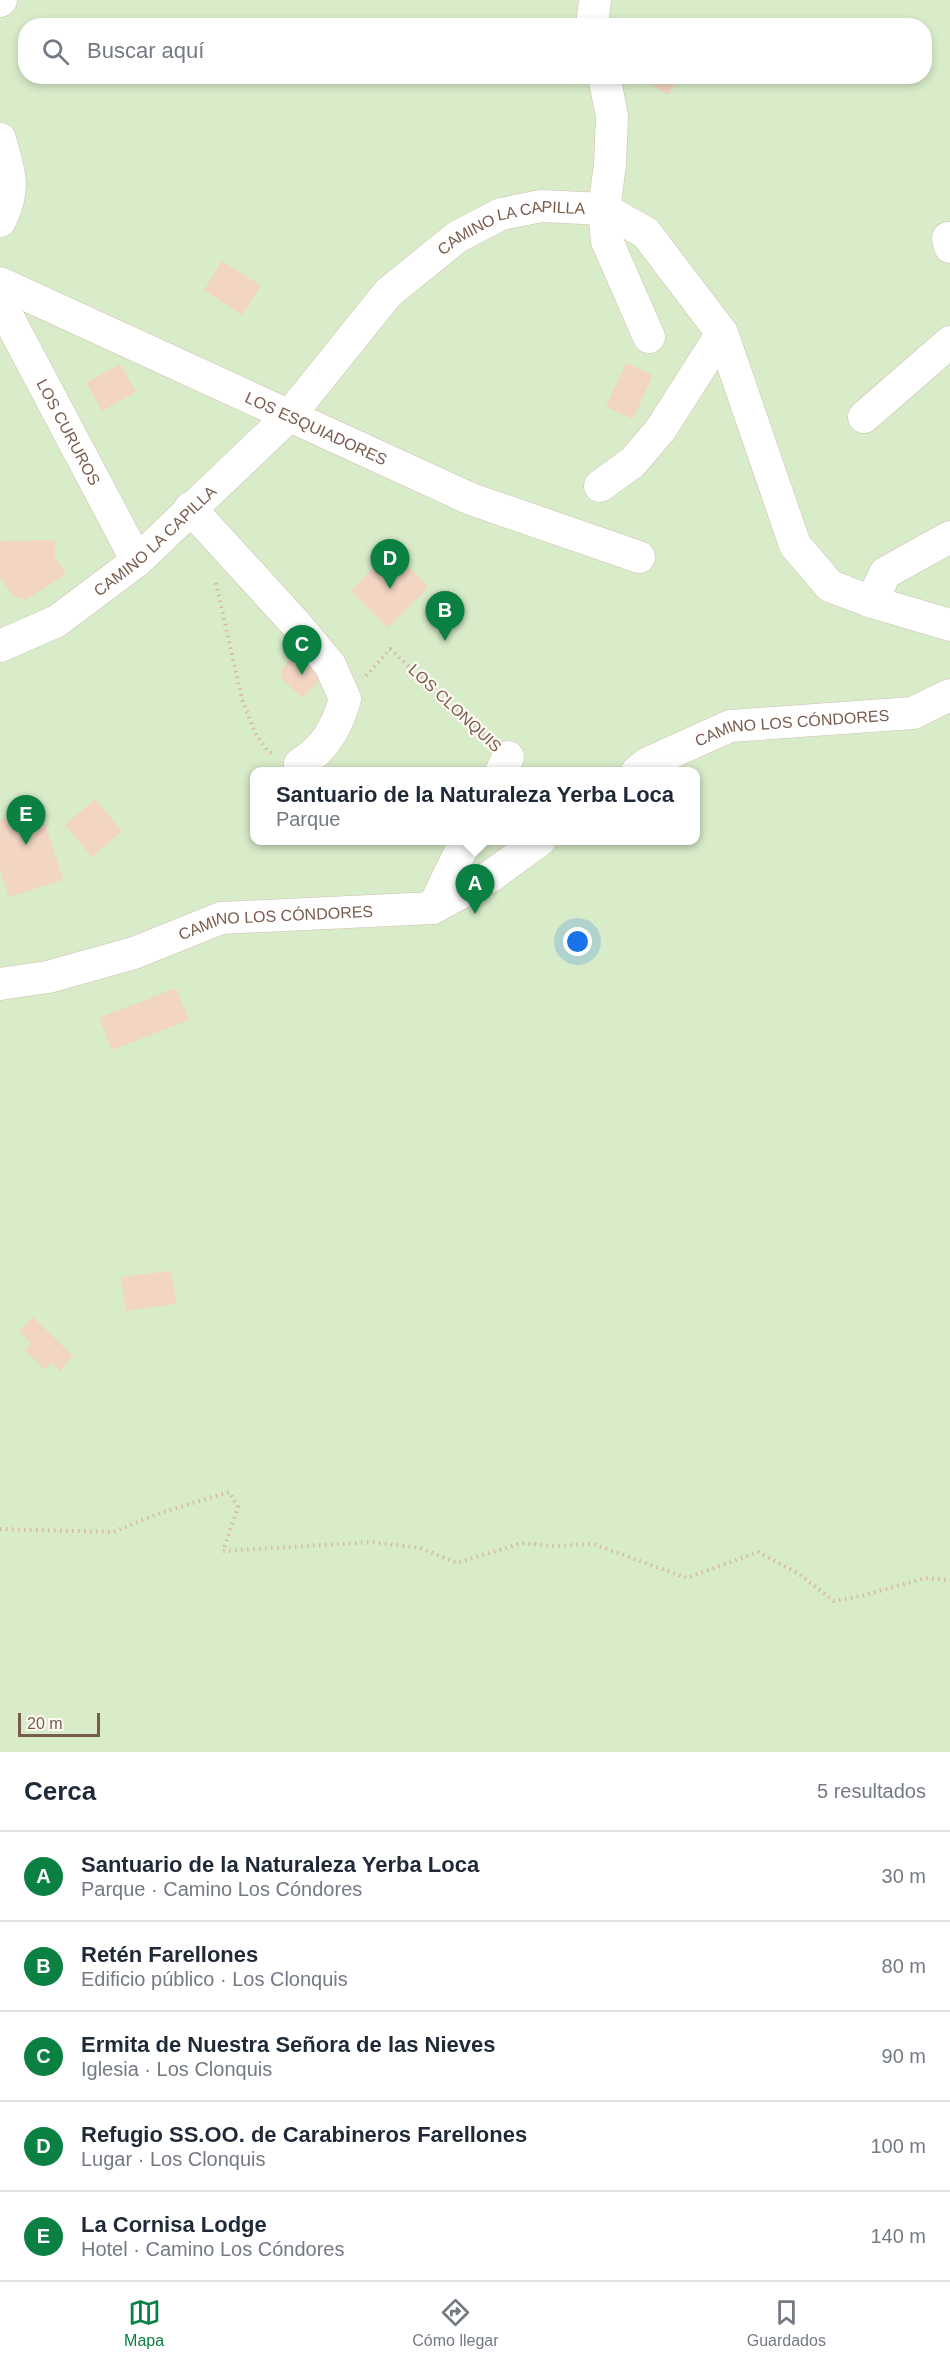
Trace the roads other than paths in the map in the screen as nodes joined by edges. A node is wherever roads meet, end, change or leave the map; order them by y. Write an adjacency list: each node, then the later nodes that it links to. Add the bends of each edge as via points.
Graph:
1 (594, 0): 2 (street)
2 (592, 18)
3 (606, 84): 5 (street, via 612,116)
4 (0, 139): 6 (street, via 10,173 7,203)
5 (604, 209): 9 (street, CAMINO LA CAPILLA, via 646,233); 10 (street, via 607,241); 12 (street, CAMINO LA CAPILLA, via 541,206 501,214 457,237 388,293)
6 (0, 220)
7 (0, 283): 12 (street, LOS ESQUIADORES)
8 (0, 302): 18 (street, LOS CURUROS)
9 (722, 333): 14 (street, via 662,429 633,462); 19 (street, CAMINO LA CAPILLA, via 795,545 830,586)
10 (649, 337)
11 (950, 342): 13 (street)
12 (290, 415): 15 (street, CAMINO LA CAPILLA); 17 (street, LOS ESQUIADORES, via 471,499)
13 (864, 417)
14 (600, 486)
15 (190, 508): 18 (street, CAMINO LA CAPILLA); 23 (street, via 330,665 345,699 339,721 324,744)
16 (950, 537): 19 (street, via 885,573)
17 (639, 557)
18 (137, 561): 21 (street, CAMINO LA CAPILLA, via 57,621)
19 (872, 602): 20 (street, CAMINO LA CAPILLA)
20 (950, 625)
21 (0, 646)
22 (950, 695): 24 (street, CAMINO LOS CÓNDORES, via 913,713 730,726)
23 (300, 764)
24 (642, 767)
25 (464, 845): 27 (street)
26 (533, 845): 27 (street, CAMINO LOS CÓNDORES, via 491,876)
27 (433, 908): 28 (street, CAMINO LOS CÓNDORES, via 222,918 134,953 48,977)
28 (0, 984)

